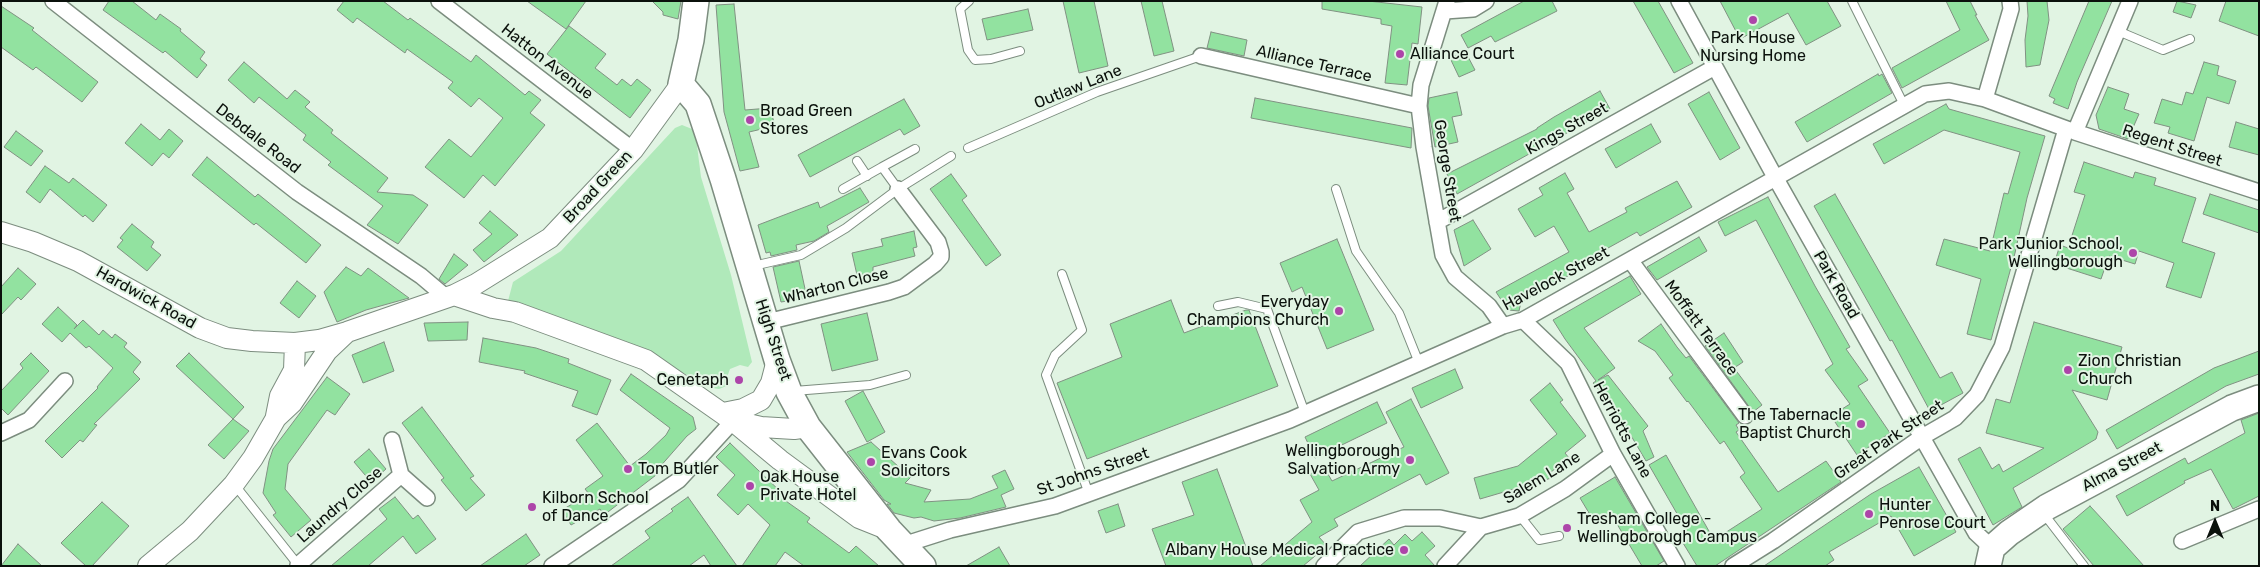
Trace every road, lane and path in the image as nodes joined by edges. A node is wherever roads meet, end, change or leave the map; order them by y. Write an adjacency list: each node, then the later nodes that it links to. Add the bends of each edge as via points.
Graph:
1 (53, 1): 39 (street, Debdale Road, via 297,192)
2 (439, 1): 23 (street, Hatton Avenue)
3 (696, 1): 16 (main road)
4 (969, 1): 13 (lane, via 960,10 968,50 975,60)
5 (1486, 1): 10 (street, via 1473,9)
6 (1679, 1): 15 (street, Park Road)
7 (1852, 1): 18 (lane)
8 (2010, 1): 17 (street, via 2011,9)
9 (2130, 1): 11 (street, Great Park Street)
10 (1446, 6): 19 (street, George Street, via 1421,85)
11 (2118, 31): 12 (lane, via 2163,50); 20 (street, Great Park Street)
12 (2190, 39)
13 (1020, 51)
14 (1201, 56): 19 (street, Alliance Terrace); 21 (lane, Outlaw Lane, via 1097,92)
15 (1715, 67): 28 (street, Park Road); 33 (street, Kings Street)
16 (681, 84): 23 (street, Broad Green); 36 (main road, High Street, via 698,104 724,179)
17 (1985, 98): 18 (street, Regent Street, via 1949,91 1925,94); 20 (street, Regent Street)
18 (1904, 105): 28 (street, Havelock Street)
19 (1419, 106): 33 (street, George Street)
20 (2070, 131): 32 (street, Regent Street); 60 (street, Great Park Street, via 2002,347 1977,395 1955,418)
21 (968, 148)
22 (915, 149): 26 (lane)
23 (633, 150): 37 (street, Broad Green, via 550,238)
24 (950, 156): 29 (lane)
25 (857, 161): 27 (lane)
26 (882, 167): 27 (lane); 29 (lane)
27 (866, 176): 30 (lane)
28 (1775, 177): 35 (street, Havelock Street); 60 (street, Park Road)
29 (898, 188): 36 (lane, via 846,228 801,255); 43 (street, Wharton Close, via 938,242 941,257 935,264 904,287)
30 (843, 189)
31 (1336, 189): 48 (lane, via 1356,251 1399,313)
32 (2259, 192)
33 (1437, 222): 44 (street, George Street, via 1443,255 1455,277 1489,306)
34 (1, 232): 46 (street, Hardwick Road, via 78,261 227,338)
35 (1630, 260): 42 (street, Havelock Street); 54 (street, Moffatt Terrace)
36 (748, 267): 43 (main road, High Street)
37 (496, 271): 39 (street, Broad Green); 41 (street, via 494,285 498,296)
38 (1062, 274): 65 (lane, via 1082,330 1055,355 1046,375)
39 (450, 296): 41 (street); 45 (street, Broad Green)
40 (1218, 306): 53 (lane, via 1238,302 1268,309)
41 (516, 312): 55 (street, via 646,360)
42 (1523, 320): 44 (street, Havelock Street); 62 (street, Herriotts Lane, via 1568,364)
43 (767, 322): 47 (main road, High Street)
44 (1503, 326): 48 (street, Havelock Street)
45 (347, 332): 46 (street, Broad Green); 56 (street, via 327,351 292,403)
46 (295, 343): 56 (street, via 294,370 280,396)
47 (777, 360): 51 (main road, High Street); 55 (street, via 771,383 761,400)
48 (1420, 363): 53 (street, Havelock Street)
49 (906, 375): 51 (lane, via 870,385)
50 (65, 381): 59 (street, via 29,420)
51 (790, 392): 58 (main road, High Street)
52 (2259, 398): 68 (main road, Alma Street, via 2232,408)
53 (1305, 413): 57 (street, Havelock Street)
54 (1745, 416)
55 (728, 417): 58 (street, via 761,427); 72 (street, via 859,518); 77 (street, via 679,480)
56 (276, 418): 64 (street)
57 (1290, 420): 65 (street, St Johns Street)
58 (808, 427): 72 (main road, High Street)
59 (1, 433)
60 (1922, 437): 74 (street, Park Road); 82 (street, Great Park Street)
61 (392, 440): 63 (street)
62 (1613, 454): 69 (street, Salem Lane); 81 (street, Herriotts Lane)
63 (402, 475): 66 (street, Laundry Close); 76 (street, Laundry Close)
64 (234, 484): 75 (street, via 190,531); 76 (lane)
65 (1089, 494): 72 (street, St Johns Street, via 1055,506 950,530)
66 (427, 498)
67 (2259, 509): 73 (street)
68 (2041, 511): 74 (main road, Alma Street, via 2008,533); 83 (lane)
69 (1520, 516): 70 (street, Salem Lane); 71 (lane, via 1539,540)
70 (1481, 527): 79 (street, Salem Lane, via 1440,518 1404,518 1358,532); 80 (street)
71 (1559, 536)
72 (896, 538): 78 (main road, High Street)
73 (2182, 541)
74 (1990, 557)
75 (148, 566)
76 (298, 566)
77 (552, 566)
78 (923, 566)
79 (1324, 566)
80 (1445, 566)
81 (1677, 566)
82 (1734, 566)
83 (2084, 566)

